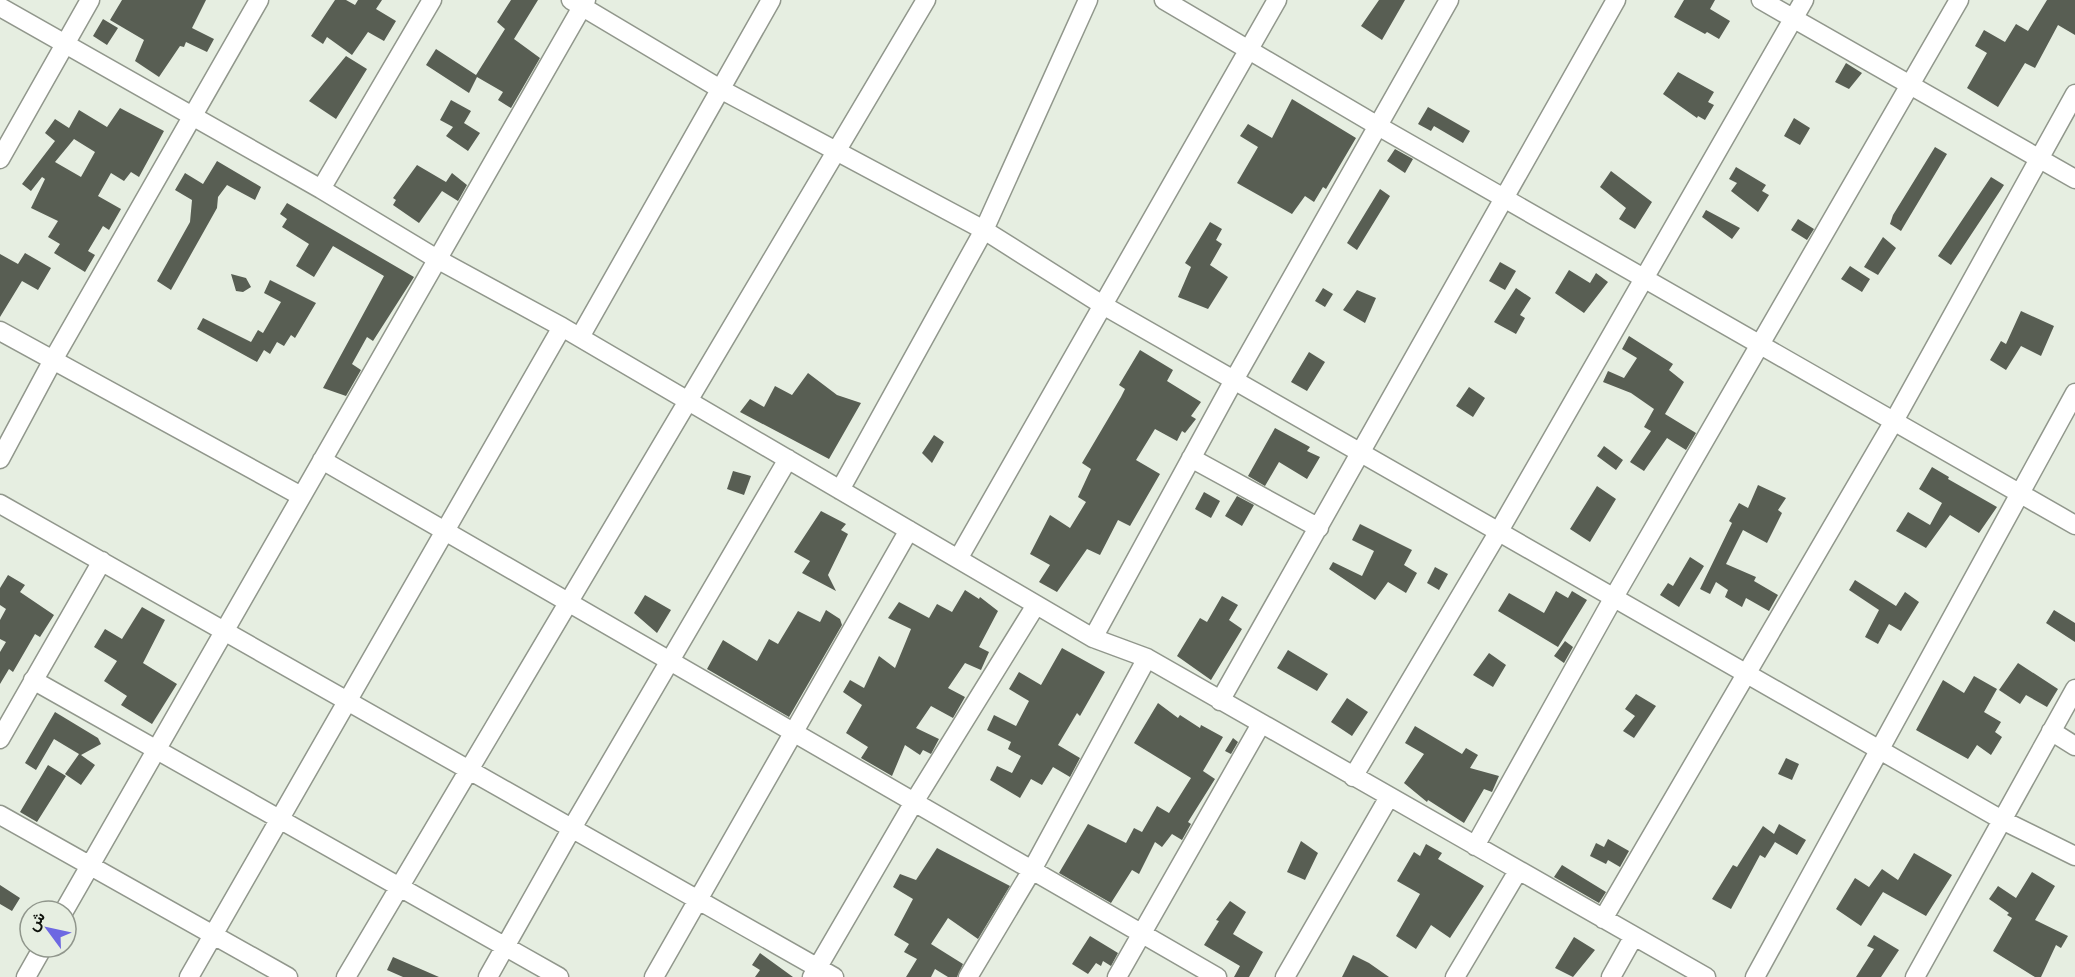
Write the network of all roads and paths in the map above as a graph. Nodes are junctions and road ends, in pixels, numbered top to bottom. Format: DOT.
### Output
graph roads {
  1 [pos="90,0"];
  2 [pos="259,0"];
  3 [pos="432,0"];
  4 [pos="771,0"];
  5 [pos="926,0"];
  6 [pos="1088,0"];
  7 [pos="1164,0"];
  8 [pos="1277,0"];
  9 [pos="1449,0"];
  10 [pos="1616,0"];
  11 [pos="1761,0"];
  12 [pos="1804,0"];
  13 [pos="1959,0"];
  14 [pos="580,2"];
  15 [pos="0,7"];
  16 [pos="1794,19"];
  17 [pos="66,45"];
  18 [pos="1248,49"];
  19 [pos="1910,85"];
  20 [pos="722,90"];
  21 [pos="2075,94"];
  22 [pos="192,116"];
  23 [pos="1378,126"];
  24 [pos="836,152"];
  25 [pos="2039,158"];
  26 [pos="0,159"];
  27 [pos="2075,179"];
  28 [pos="321,189"];
  29 [pos="1506,198"];
  30 [pos="984,230"];
  31 [pos="437,259"];
  32 [pos="1643,277"];
  33 [pos="1101,304"];
  34 [pos="562,327"];
  35 [pos="0,331"];
  36 [pos="580,338"];
  37 [pos="1762,345"];
  38 [pos="53,360"];
  39 [pos="1234,380"];
  40 [pos="2075,393"];
  41 [pos="688,401"];
  42 [pos="1893,421"];
  43 [pos="1361,452"];
  44 [pos="1191,458"];
  45 [pos="0,459"];
  46 [pos="788,459"];
  47 [pos="322,460"];
  48 [pos="840,490"];
  49 [pos="2019,493"];
  50 [pos="301,496"];
  51 [pos="0,504"];
  52 [pos="2075,525"];
  53 [pos="1319,528"];
  54 [pos="909,530"];
  55 [pos="445,531"];
  56 [pos="1499,531"];
  57 [pos="958,559"];
  58 [pos="102,561"];
  59 [pos="1614,597"];
  60 [pos="567,604"];
  61 [pos="1036,605"];
  62 [pos="224,630"];
  63 [pos="1092,638"];
  64 [pos="1147,658"];
  65 [pos="669,661"];
  66 [pos="1747,673"];
  67 [pos="33,680"];
  68 [pos="2075,689"];
  69 [pos="348,700"];
  70 [pos="1220,701"];
  71 [pos="8,707"];
  72 [pos="1261,724"];
  73 [pos="2051,731"];
  74 [pos="795,733"];
  75 [pos="0,739"];
  76 [pos="2075,746"];
  77 [pos="1878,748"];
  78 [pos="155,750"];
  79 [pos="469,769"];
  80 [pos="1353,777"];
  81 [pos="1389,797"];
  82 [pos="914,802"];
  83 [pos="0,815"];
  84 [pos="279,820"];
  85 [pos="2002,820"];
  86 [pos="572,828"];
  87 [pos="1475,846"];
  88 [pos="2075,856"];
  89 [pos="90,865"];
  90 [pos="1032,870"];
  91 [pos="1518,871"];
  92 [pos="399,887"];
  93 [pos="71,899"];
  94 [pos="699,900"];
  95 [pos="1603,919"];
  96 [pos="1142,934"];
  97 [pos="213,935"];
  98 [pos="1634,936"];
  99 [pos="505,946"];
  100 [pos="36,959"];
  101 [pos="815,972"];
  102 [pos="1457,976"];
  103 [pos="26,977"];
  104 [pos="189,977"];
  105 [pos="288,977"];
  106 [pos="346,977"];
  107 [pos="488,977"];
  108 [pos="559,977"];
  109 [pos="654,977"];
  110 [pos="834,977"];
  111 [pos="968,977"];
  112 [pos="1118,977"];
  113 [pos="1217,977"];
  114 [pos="1285,977"];
  115 [pos="1611,977"];
  116 [pos="1706,977"];
  117 [pos="1755,977"];
  118 [pos="1915,977"];
  1 -- 17 [label="street"];
  2 -- 22 [label="street"];
  3 -- 28 [label="street"];
  4 -- 20 [label="street"];
  5 -- 24 [label="street"];
  6 -- 30 [label="street"];
  7 -- 18 [label="street"];
  8 -- 18 [label="street"];
  9 -- 23 [label="street"];
  10 -- 29 [label="street"];
  11 -- 16 [label="street"];
  12 -- 16 [label="street"];
  13 -- 19 [label="street"];
  14 -- 20 [label="street"];
  14 -- 31 [label="street"];
  15 -- 17 [label="street"];
  16 -- 19 [label="street"];
  16 -- 32 [label="street"];
  17 -- 22 [label="street"];
  17 -- 26 [label="street"];
  18 -- 23 [label="street"];
  18 -- 33 [label="street"];
  19 -- 25 [label="street"];
  19 -- 37 [label="street"];
  20 -- 24 [label="street"];
  20 -- 36 [label="street"];
  21 -- 25 [label="street"];
  22 -- 28 [label="street"];
  22 -- 38 [label="street"];
  23 -- 29 [label="street"];
  23 -- 39 [label="street"];
  24 -- 30 [label="street"];
  24 -- 41 [label="street"];
  25 -- 27 [label="street"];
  25 -- 42 [label="street"];
  28 -- 31 [label="street"];
  29 -- 32 [label="street"];
  29 -- 43 [label="street"];
  30 -- 33 [label="street"];
  30 -- 48 [label="street"];
  31 -- 34 [label="street"];
  31 -- 47 [label="street"];
  32 -- 37 [label="street"];
  32 -- 56 [label="street"];
  33 -- 39 [label="street"];
  33 -- 57 [label="street"];
  34 -- 36 [label="street"];
  34 -- 55 [label="street"];
  35 -- 38 [label="street"];
  36 -- 41 [label="street"];
  37 -- 42 [label="street"];
  37 -- 59 [label="street"];
  38 -- 45 [label="street"];
  38 -- 50 [label="street"];
  39 -- 43 [label="street"];
  39 -- 44 [label="street"];
  40 -- 49 [label="street"];
  41 -- 46 [label="street"];
  41 -- 60 [label="street"];
  42 -- 49 [label="street"];
  42 -- 66 [label="street"];
  43 -- 53 [label="street"];
  43 -- 56 [label="street"];
  44 -- 53 [label="street"];
  44 -- 63 [label="street"];
  46 -- 48 [label="street"];
  46 -- 65 [label="street"];
  47 -- 50 [label="street"];
  47 -- 55 [label="street"];
  48 -- 54 [label="street"];
  49 -- 52 [label="street"];
  49 -- 77 [label="street"];
  50 -- 62 [label="street"];
  51 -- 58 [label="street"];
  53 -- 70 [label="street"];
  54 -- 57 [label="street"];
  54 -- 74 [label="street"];
  55 -- 60 [label="street"];
  55 -- 69 [label="street"];
  56 -- 59 [label="street"];
  56 -- 80 [label="street"];
  57 -- 61 [label="street"];
  58 -- 62 [label="street"];
  58 -- 67 [label="street"];
  59 -- 66 [label="street"];
  59 -- 87 [label="street"];
  60 -- 65 [label="street"];
  60 -- 79 [label="street"];
  61 -- 63 [label="street"];
  61 -- 82 [label="street"];
  62 -- 69 [label="street"];
  62 -- 78 [label="street"];
  63 -- 64 [label="street"];
  64 -- 70 [label="street"];
  64 -- 90 [label="street"];
  65 -- 74 [label="street"];
  65 -- 86 [label="street"];
  66 -- 77 [label="street"];
  66 -- 95 [label="street"];
  67 -- 71 [label="street"];
  67 -- 78 [label="street"];
  68 -- 73 [label="street"];
  69 -- 79 [label="street"];
  69 -- 84 [label="street"];
  70 -- 72 [label="street"];
  71 -- 75 [label="street"];
  72 -- 80 [label="street"];
  72 -- 96 [label="street"];
  73 -- 76 [label="street"];
  73 -- 85 [label="street"];
  74 -- 82 [label="street"];
  74 -- 94 [label="street"];
  77 -- 85 [label="street"];
  77 -- 117 [label="street"];
  78 -- 84 [label="street"];
  78 -- 89 [label="street"];
  79 -- 86 [label="street"];
  79 -- 92 [label="street"];
  80 -- 81 [label="street"];
  81 -- 87 [label="street"];
  81 -- 114 [label="street"];
  82 -- 90 [label="street"];
  82 -- 101 [label="street"];
  83 -- 89 [label="street"];
  84 -- 92 [label="street"];
  84 -- 97 [label="street"];
  85 -- 88 [label="street"];
  85 -- 118 [label="street"];
  86 -- 94 [label="street"];
  86 -- 99 [label="street"];
  87 -- 91 [label="street"];
  89 -- 93 [label="street"];
  89 -- 97 [label="street"];
  90 -- 96 [label="street"];
  90 -- 111 [label="street"];
  91 -- 95 [label="street"];
  91 -- 102 [label="street"];
  92 -- 99 [label="street"];
  92 -- 106 [label="street"];
  94 -- 101 [label="street"];
  94 -- 109 [label="street"];
  95 -- 98 [label="street"];
  96 -- 112 [label="street"];
  96 -- 113 [label="street"];
  97 -- 104 [label="street"];
  97 -- 105 [label="street"];
  98 -- 115 [label="street"];
  98 -- 116 [label="street"];
  99 -- 107 [label="street"];
  99 -- 108 [label="street"];
  100 -- 103 [label="street"];
  101 -- 110 [label="street"];
}
